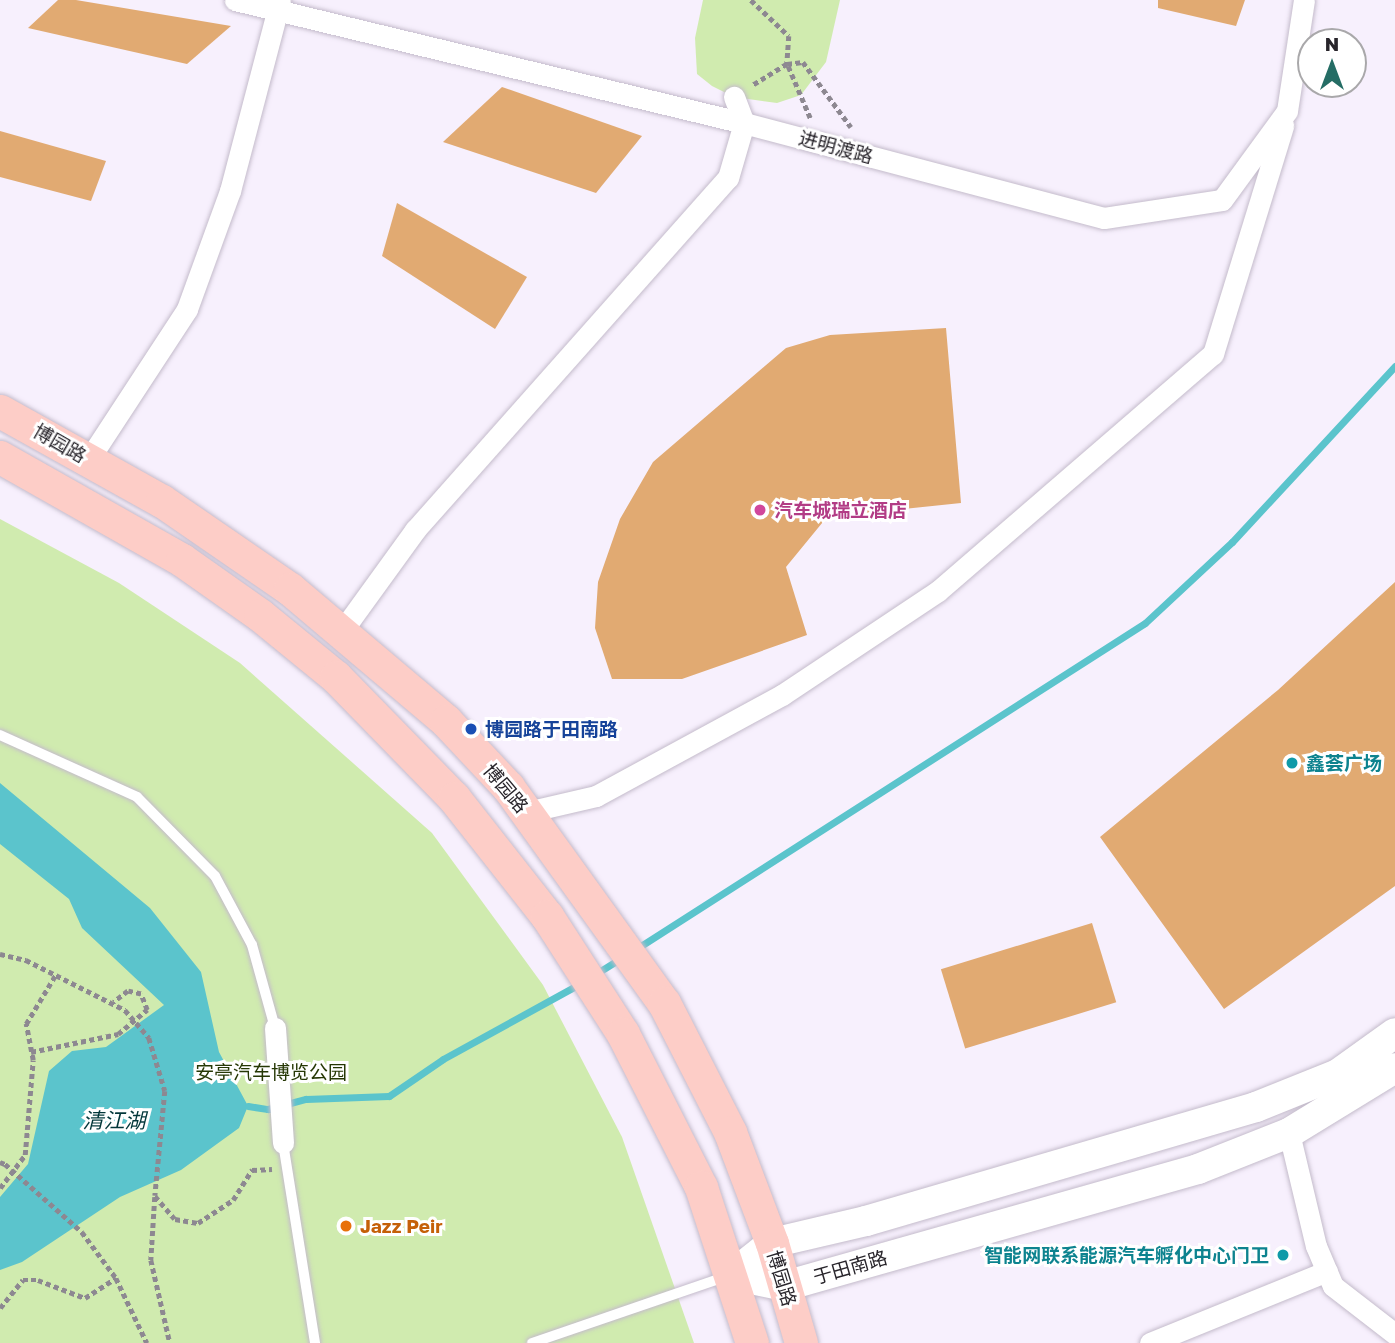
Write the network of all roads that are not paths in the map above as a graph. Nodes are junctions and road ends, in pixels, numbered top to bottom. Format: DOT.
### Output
graph roads {
  1 [pos="235,0"];
  2 [pos="1304,0"];
  3 [pos="279,4"];
  4 [pos="734,97"];
  5 [pos="1287,111"];
  6 [pos="744,123"];
  7 [pos="0,411"];
  8 [pos="0,457"];
  9 [pos="89,459"];
  10 [pos="342,631"];
  11 [pos="0,735"];
  12 [pos="527,812"];
  13 [pos="275,1028"];
  14 [pos="1395,1032"];
  15 [pos="1395,1068"];
  16 [pos="1289,1133"];
  17 [pos="283,1143"];
  18 [pos="772,1243"];
  19 [pos="1327,1271"];
  20 [pos="732,1275"];
  21 [pos="785,1286"];
  22 [pos="1395,1334"];
  23 [pos="315,1343"];
  24 [pos="532,1343"];
  25 [pos="752,1343"];
  26 [pos="801,1343"];
  27 [pos="1150,1343"];
  1 -- 3 [label="street, 进明渡路"];
  2 -- 5 [label="street, 进明渡路"];
  3 -- 6 [label="street, 进明渡路"];
  3 -- 9 [label="street"];
  4 -- 6 [label="street"];
  5 -- 6 [label="street, 进明渡路"];
  5 -- 12 [label="street"];
  6 -- 10 [label="street"];
  7 -- 9 [label="main road, 博园路"];
  8 -- 20 [label="main road"];
  9 -- 10 [label="main road, 博园路"];
  10 -- 12 [label="main road, 博园路"];
  11 -- 13 [label="lane"];
  12 -- 18 [label="main road, 博园路"];
  13 -- 17 [label="street"];
  14 -- 18 [label="street, 于田南路"];
  15 -- 16 [label="street, 于田南路"];
  16 -- 19 [label="street"];
  16 -- 21 [label="street, 于田南路"];
  17 -- 23 [label="lane"];
  18 -- 20 [label="street, 于田南路"];
  18 -- 21 [label="main road, 博园路"];
  19 -- 22 [label="street"];
  19 -- 27 [label="street"];
  20 -- 21 [label="street, 于田南路"];
  20 -- 24 [label="lane"];
  20 -- 25 [label="main road"];
  21 -- 26 [label="main road, 博园路"];
}
